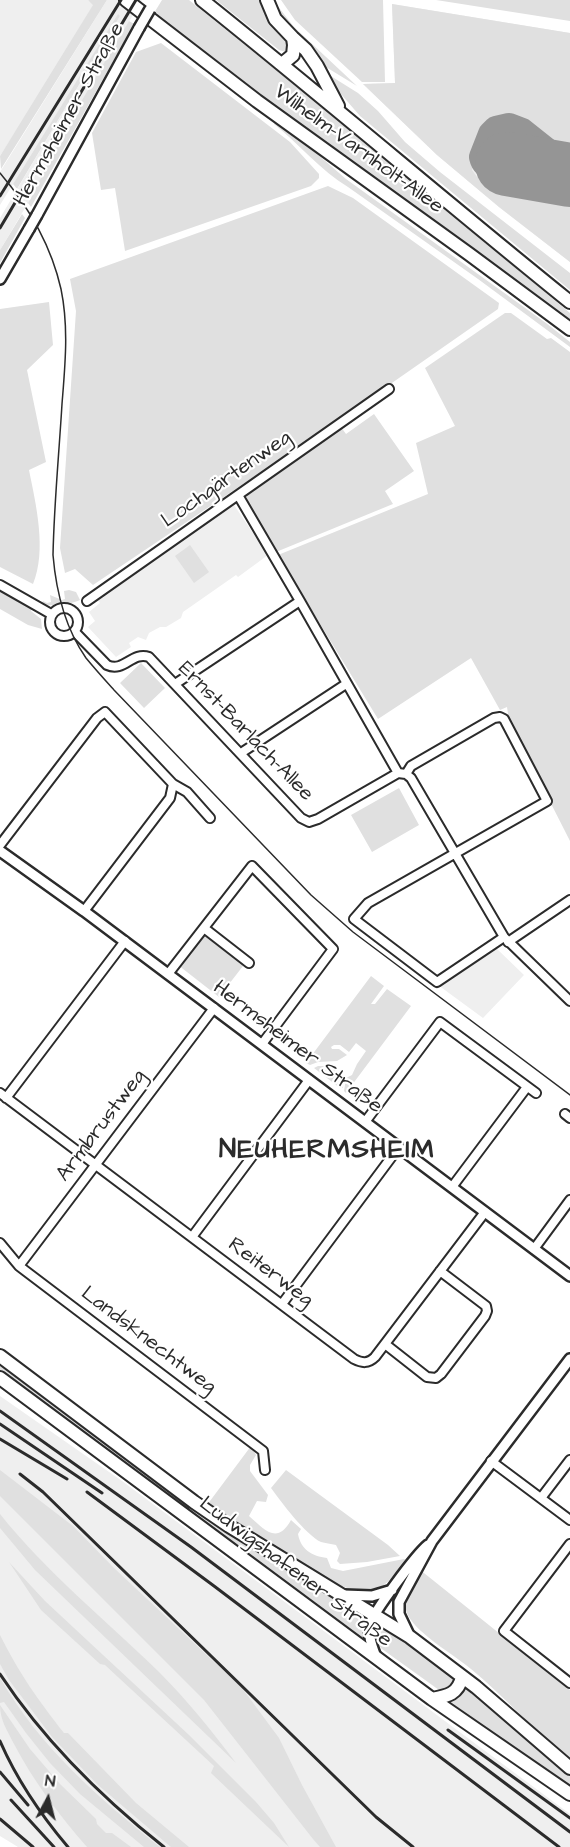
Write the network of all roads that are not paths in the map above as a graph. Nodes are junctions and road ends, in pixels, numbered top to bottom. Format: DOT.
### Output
graph roads {
  1 [pos="126,0"];
  2 [pos="155,0"];
  3 [pos="202,0"];
  4 [pos="267,0"];
  5 [pos="293,38"];
  6 [pos="282,64"];
  7 [pos="341,113"];
  8 [pos="0,279"];
  9 [pos="570,302"];
  10 [pos="570,329"];
  11 [pos="389,389"];
  12 [pos="238,495"];
  13 [pos="0,585"];
  14 [pos="87,601"];
  15 [pos="300,602"];
  16 [pos="51,615"];
  17 [pos="75,632"];
  18 [pos="175,684"];
  19 [pos="346,684"];
  20 [pos="241,753"];
  21 [pos="402,773"];
  22 [pos="173,784"];
  23 [pos="210,818"];
  24 [pos="0,845"];
  25 [pos="0,851"];
  26 [pos="455,855"];
  27 [pos="570,900"];
  28 [pos="84,911"];
  29 [pos="204,928"];
  30 [pos="506,940"];
  31 [pos="124,941"];
  32 [pos="249,963"];
  33 [pos="168,974"];
  34 [pos="570,1001"];
  35 [pos="214,1008"];
  36 [pos="262,1044"];
  37 [pos="309,1080"];
  38 [pos="527,1087"];
  39 [pos="536,1093"];
  40 [pos="3,1095"];
  41 [pos="365,1122"];
  42 [pos="399,1147"];
  43 [pos="95,1165"];
  44 [pos="452,1187"];
  45 [pos="570,1200"];
  46 [pos="485,1212"];
  47 [pos="192,1237"];
  48 [pos="0,1243"];
  49 [pos="534,1249"];
  50 [pos="20,1266"];
  51 [pos="440,1271"];
  52 [pos="570,1276"];
  53 [pos="282,1304"];
  54 [pos="385,1344"];
  55 [pos="0,1356"];
  56 [pos="570,1359"];
  57 [pos="0,1378"];
  58 [pos="570,1460"];
  59 [pos="491,1461"];
  60 [pos="265,1470"];
  61 [pos="541,1498"];
  62 [pos="570,1520"];
  63 [pos="432,1541"];
  64 [pos="570,1544"];
  65 [pos="392,1590"];
  66 [pos="343,1595"];
  67 [pos="375,1615"];
  68 [pos="410,1637"];
  69 [pos="377,1659"];
  70 [pos="462,1677"];
  71 [pos="570,1683"];
  72 [pos="432,1699"];
  73 [pos="570,1768"];
  74 [pos="570,1794"];
  1 -- 10 [label="main road, Wilhelm-Varnholt-Allee"];
  2 -- 8 [label="street, Hermsheimer Straße, bridge"];
  3 -- 6 [label="main road, Wilhelm-Varnholt-Allee"];
  4 -- 5 [label="main road"];
  5 -- 6 [label="main road"];
  5 -- 7 [label="main road"];
  6 -- 7 [label="main road, Wilhelm-Varnholt-Allee"];
  7 -- 9 [label="main road, Wilhelm-Varnholt-Allee"];
  11 -- 12 [label="street, Lochgärtenweg"];
  12 -- 14 [label="street, Lochgärtenweg"];
  12 -- 15 [label="street"];
  13 -- 16 [label="street"];
  15 -- 18 [label="street"];
  15 -- 19 [label="street"];
  16 -- 17 [label="street"];
  16 -- 17 [label="street, Ernst-Barlach-Allee"];
  17 -- 18 [label="street, Ernst-Barlach-Allee"];
  18 -- 20 [label="street, Ernst-Barlach-Allee"];
  19 -- 20 [label="street"];
  19 -- 21 [label="street"];
  20 -- 21 [label="street, Ernst-Barlach-Allee"];
  21 -- 26 [label="street"];
  21 -- 26 [label="street"];
  22 -- 23 [label="street"];
  22 -- 24 [label="street"];
  22 -- 28 [label="street"];
  25 -- 28 [label="street, Hermsheimer Straße"];
  26 -- 30 [label="street"];
  26 -- 30 [label="street"];
  27 -- 30 [label="street"];
  28 -- 31 [label="street, Hermsheimer Straße"];
  29 -- 32 [label="street"];
  29 -- 33 [label="street"];
  29 -- 36 [label="street"];
  30 -- 34 [label="street"];
  31 -- 33 [label="street, Hermsheimer Straße"];
  31 -- 40 [label="street"];
  33 -- 35 [label="street, Hermsheimer Straße"];
  35 -- 36 [label="street, Hermsheimer Straße"];
  35 -- 43 [label="street, Armbrustweg"];
  36 -- 37 [label="street, Hermsheimer Straße"];
  37 -- 41 [label="street, Hermsheimer Straße"];
  37 -- 47 [label="street"];
  38 -- 39 [label="street"];
  38 -- 41 [label="street"];
  38 -- 44 [label="street"];
  40 -- 43 [label="street, Reiterweg"];
  41 -- 42 [label="street, Hermsheimer Straße"];
  42 -- 44 [label="street, Hermsheimer Straße"];
  42 -- 53 [label="street"];
  43 -- 47 [label="street, Reiterweg"];
  43 -- 50 [label="street, Armbrustweg"];
  44 -- 46 [label="street, Hermsheimer Straße"];
  45 -- 49 [label="street"];
  46 -- 49 [label="street, Hermsheimer Straße"];
  46 -- 51 [label="street, Reiterweg"];
  47 -- 53 [label="street, Reiterweg"];
  48 -- 50 [label="street, Landsknechtweg"];
  49 -- 52 [label="street, Hermsheimer Straße"];
  50 -- 60 [label="street, Landsknechtweg"];
  51 -- 54 [label="street, Reiterweg"];
  51 -- 54 [label="street"];
  53 -- 54 [label="street, Reiterweg"];
  55 -- 66 [label="main road, Ludwigshafener Straße"];
  56 -- 59 [label="street"];
  57 -- 69 [label="main road, Ludwigshafener Straße"];
  58 -- 61 [label="street"];
  59 -- 61 [label="street"];
  59 -- 63 [label="street"];
  61 -- 62 [label="street"];
  63 -- 65 [label="street"];
  63 -- 68 [label="street"];
  64 -- 71 [label="street"];
  65 -- 66 [label="street"];
  65 -- 67 [label="street"];
  66 -- 67 [label="main road, Ludwigshafener Straße"];
  67 -- 68 [label="main road, Ludwigshafener Straße"];
  67 -- 69 [label="street"];
  68 -- 70 [label="main road, Ludwigshafener Straße"];
  69 -- 72 [label="main road, Ludwigshafener Straße"];
  70 -- 72 [label="main road"];
  70 -- 73 [label="main road, Ludwigshafener Straße"];
  72 -- 74 [label="main road, Ludwigshafener Straße"];
}
